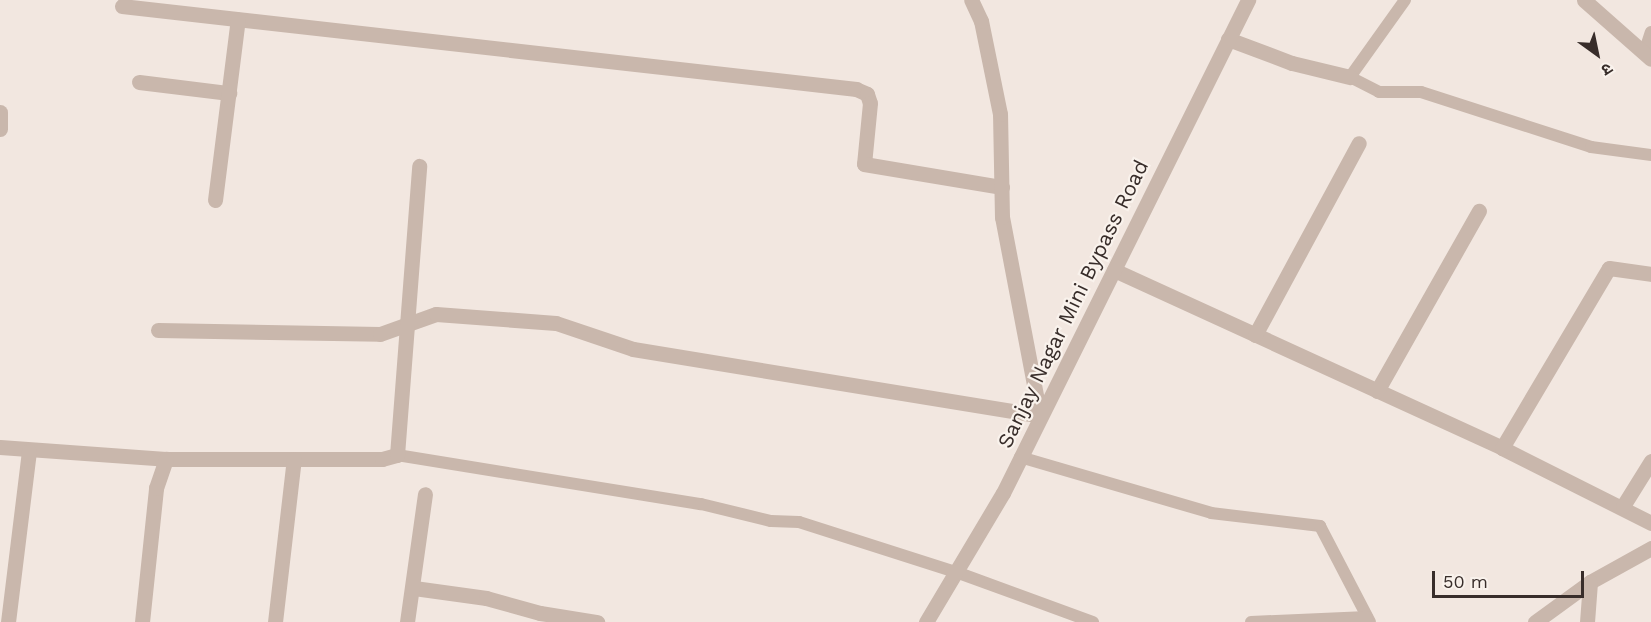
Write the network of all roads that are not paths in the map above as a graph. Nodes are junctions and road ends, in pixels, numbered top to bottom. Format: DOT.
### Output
graph roads {
  1 [pos="971,0"];
  2 [pos="1248,0"];
  3 [pos="1405,0"];
  4 [pos="1584,0"];
  5 [pos="122,6"];
  6 [pos="238,19"];
  7 [pos="1651,32"];
  8 [pos="1228,39"];
  9 [pos="1647,56"];
  10 [pos="1350,77"];
  11 [pos="139,82"];
  12 [pos="229,93"];
  13 [pos="0,112"];
  14 [pos="0,129"];
  15 [pos="1359,143"];
  16 [pos="1651,155"];
  17 [pos="419,166"];
  18 [pos="1002,187"];
  19 [pos="215,200"];
  20 [pos="1479,211"];
  21 [pos="1113,270"];
  22 [pos="1651,274"];
  23 [pos="406,324"];
  24 [pos="158,330"];
  25 [pos="1255,334"];
  26 [pos="1377,391"];
  27 [pos="1040,416"];
  28 [pos="0,447"];
  29 [pos="1502,448"];
  30 [pos="29,451"];
  31 [pos="397,455"];
  32 [pos="1020,457"];
  33 [pos="166,459"];
  34 [pos="294,459"];
  35 [pos="1651,461"];
  36 [pos="425,494"];
  37 [pos="1623,506"];
  38 [pos="1651,523"];
  39 [pos="1651,548"];
  40 [pos="956,572"];
  41 [pos="1590,582"];
  42 [pos="414,588"];
  43 [pos="539,617"];
  44 [pos="1368,620"];
  45 [pos="8,622"];
  46 [pos="142,622"];
  47 [pos="275,622"];
  48 [pos="407,622"];
  49 [pos="597,622"];
  50 [pos="926,622"];
  51 [pos="1093,622"];
  52 [pos="1251,622"];
  53 [pos="1535,622"];
  54 [pos="1587,622"];
  1 -- 18 [label="street"];
  2 -- 8 [label="street, Sanjay Nagar Mini Bypass Road"];
  3 -- 10 [label="lane"];
  4 -- 9 [label="street"];
  5 -- 6 [label="street"];
  6 -- 12 [label="street"];
  6 -- 18 [label="street"];
  7 -- 9 [label="lane"];
  8 -- 10 [label="street"];
  8 -- 21 [label="street, Sanjay Nagar Mini Bypass Road"];
  10 -- 16 [label="lane"];
  11 -- 12 [label="street"];
  12 -- 19 [label="street"];
  13 -- 14 [label="street"];
  15 -- 25 [label="street"];
  17 -- 23 [label="street"];
  18 -- 27 [label="street"];
  20 -- 26 [label="street"];
  21 -- 25 [label="street"];
  21 -- 27 [label="street, Sanjay Nagar Mini Bypass Road"];
  22 -- 29 [label="street"];
  23 -- 24 [label="street"];
  23 -- 27 [label="street"];
  23 -- 31 [label="street"];
  25 -- 26 [label="street"];
  26 -- 29 [label="street"];
  27 -- 32 [label="street, Sanjay Nagar Mini Bypass Road"];
  28 -- 30 [label="street"];
  29 -- 37 [label="street"];
  30 -- 33 [label="street"];
  30 -- 45 [label="street"];
  31 -- 34 [label="street"];
  31 -- 40 [label="lane"];
  32 -- 40 [label="street, Sanjay Nagar Mini Bypass Road"];
  32 -- 44 [label="lane"];
  33 -- 34 [label="street"];
  33 -- 46 [label="street"];
  34 -- 47 [label="street"];
  35 -- 37 [label="street"];
  36 -- 42 [label="street"];
  37 -- 38 [label="street"];
  39 -- 41 [label="street"];
  40 -- 50 [label="street, Sanjay Nagar Mini Bypass Road"];
  40 -- 51 [label="lane"];
  41 -- 53 [label="street"];
  41 -- 54 [label="street"];
  42 -- 43 [label="street"];
  42 -- 48 [label="street"];
  43 -- 49 [label="street"];
  44 -- 52 [label="lane"];
}
